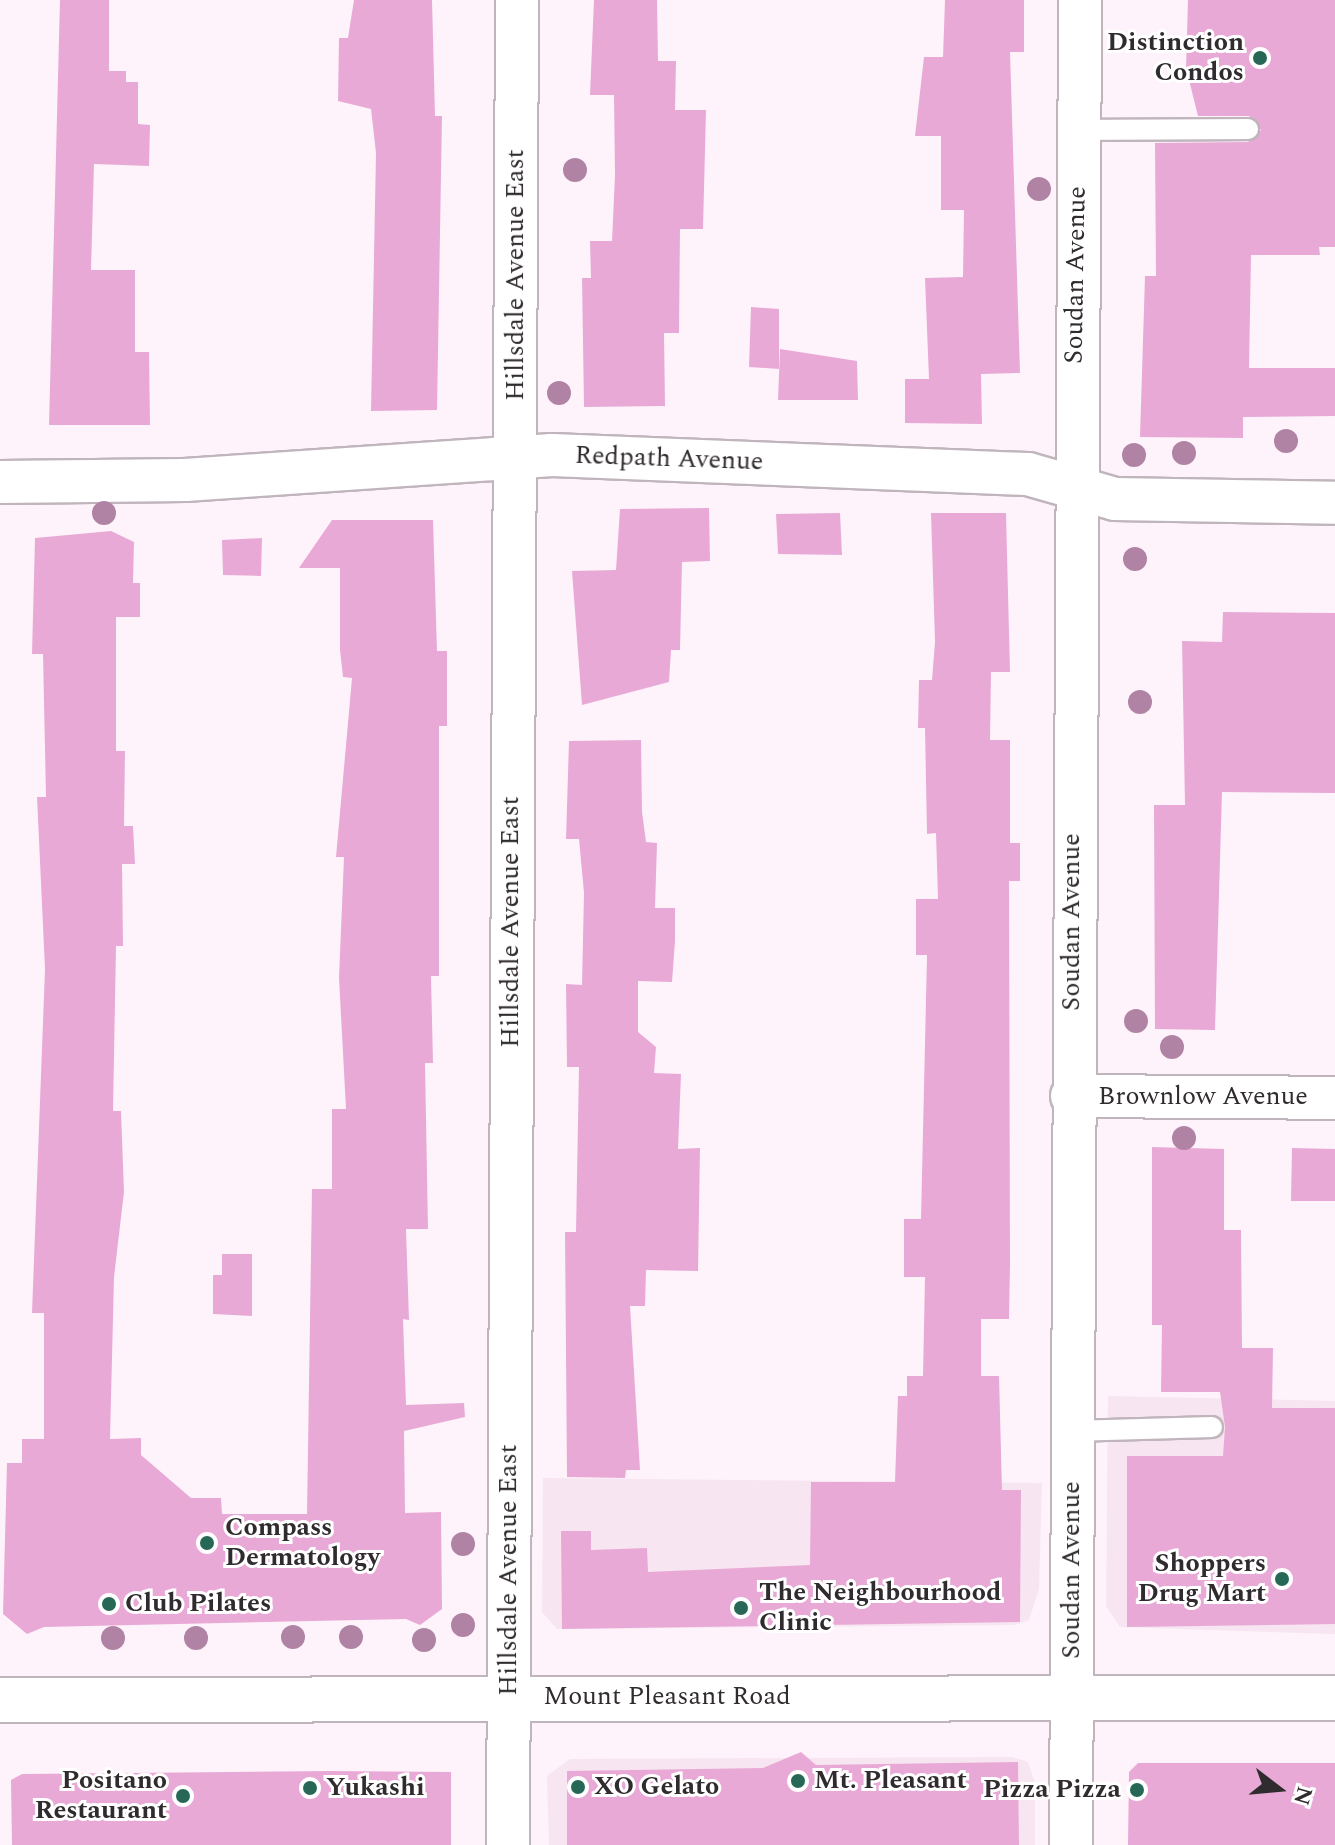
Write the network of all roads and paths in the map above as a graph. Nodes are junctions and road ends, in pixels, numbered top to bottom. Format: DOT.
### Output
graph roads {
  1 [pos="517,0"];
  2 [pos="1080,0"];
  3 [pos="1248,129"];
  4 [pos="1078,130"];
  5 [pos="514,462"];
  6 [pos="0,482"];
  7 [pos="1075,491"];
  8 [pos="1335,503"];
  9 [pos="1072,1096"];
  10 [pos="1335,1098"];
  11 [pos="1212,1427"];
  12 [pos="1072,1431"];
  13 [pos="1073,1695"];
  14 [pos="508,1697"];
  15 [pos="1335,1698"];
  16 [pos="0,1700"];
  17 [pos="508,1845"];
  18 [pos="1071,1845"];
  1 -- 5 [label="street, Hillsdale Avenue East"];
  2 -- 4 [label="street, Soudan Avenue"];
  3 -- 4 [label="lane"];
  4 -- 7 [label="street, Soudan Avenue"];
  5 -- 6 [label="street, Redpath Avenue"];
  5 -- 7 [label="street, Redpath Avenue"];
  5 -- 14 [label="street, Hillsdale Avenue East"];
  7 -- 8 [label="street, Redpath Avenue"];
  7 -- 9 [label="street, Soudan Avenue"];
  9 -- 10 [label="street, Brownlow Avenue"];
  9 -- 12 [label="street, Soudan Avenue"];
  11 -- 12 [label="lane"];
  12 -- 13 [label="street, Soudan Avenue"];
  13 -- 14 [label="main road, Mount Pleasant Road"];
  13 -- 15 [label="main road, Mount Pleasant Road"];
  13 -- 18 [label="street, Soudan Avenue"];
  14 -- 16 [label="main road, Mount Pleasant Road"];
  14 -- 17 [label="street, Hillsdale Avenue East"];
}
